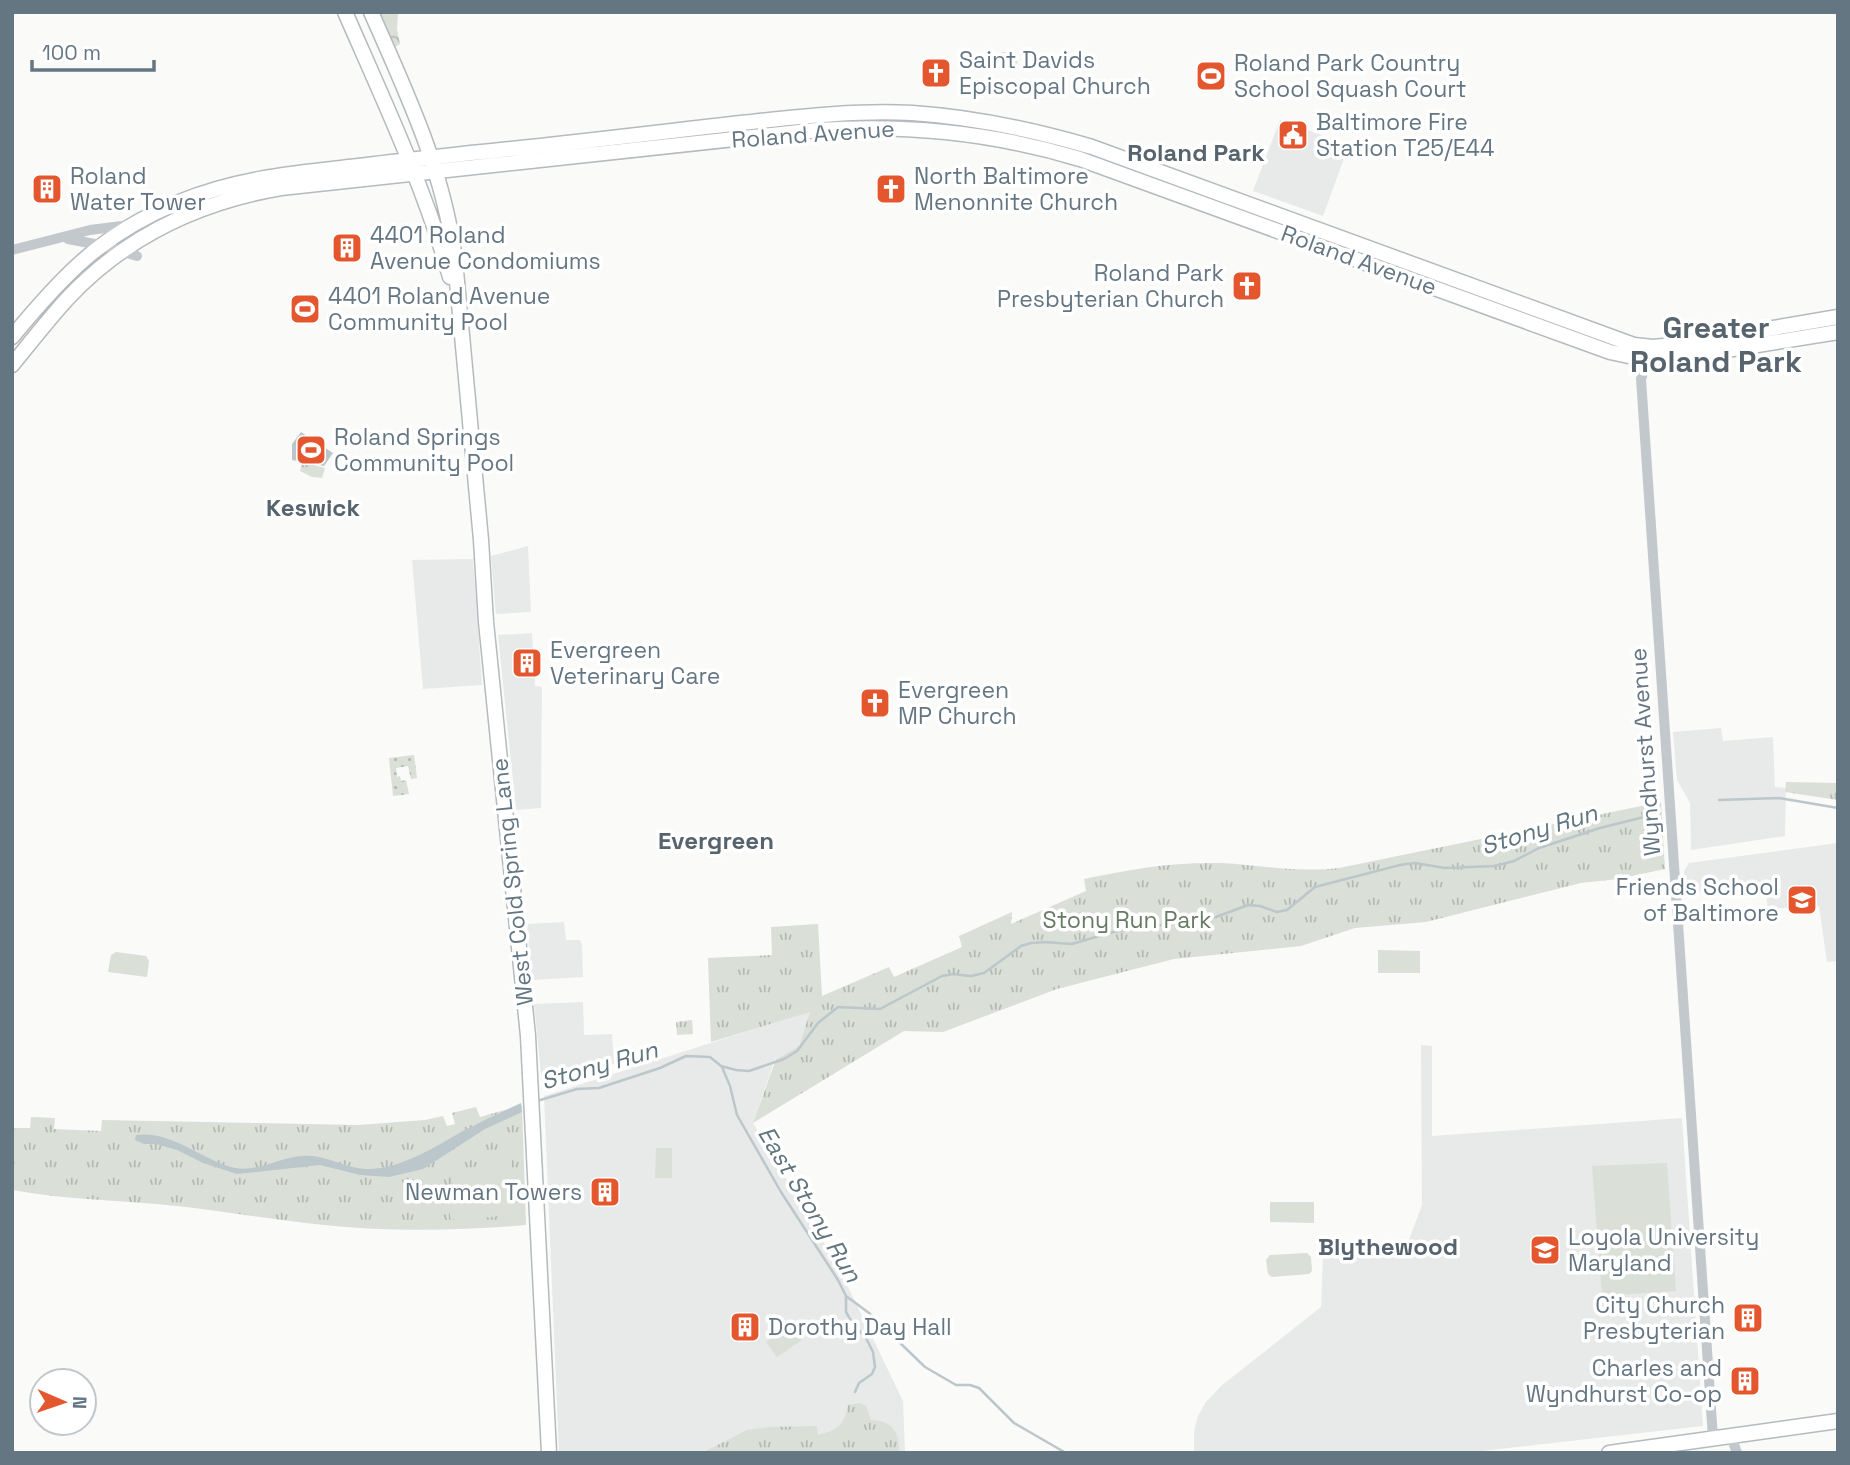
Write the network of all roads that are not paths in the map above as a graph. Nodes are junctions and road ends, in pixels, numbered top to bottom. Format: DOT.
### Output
graph roads {
  1 [pos="345,12"];
  2 [pos="371,12"];
  3 [pos="434,164"];
  4 [pos="412,166"];
  5 [pos="130,225"];
  6 [pos="61,238"];
  7 [pos="100,245"];
  8 [pos="12,250"];
  9 [pos="129,254"];
  10 [pos="460,313"];
  11 [pos="1838,317"];
  12 [pos="1838,332"];
  13 [pos="12,337"];
  14 [pos="1651,353"];
  15 [pos="12,365"];
  16 [pos="1838,1421"];
  17 [pos="1731,1436"];
  18 [pos="1713,1438"];
  19 [pos="1631,1451"];
  20 [pos="549,1453"];
  21 [pos="1609,1453"];
  22 [pos="1737,1453"];
  1 -- 4 [label="main road, West Cold Spring Lane"];
  2 -- 3 [label="main road, West Cold Spring Lane"];
  3 -- 4 [label="main road, Roland Avenue"];
  3 -- 10 [label="main road, West Cold Spring Lane"];
  3 -- 14 [label="main road, Roland Avenue"];
  4 -- 5 [label="main road, Roland Avenue"];
  4 -- 9 [label="main road, Roland Avenue"];
  4 -- 10 [label="main road, West Cold Spring Lane"];
  5 -- 6 [label="street, Roland Avenue"];
  5 -- 7 [label="main road"];
  6 -- 7 [label="street, Roland Avenue"];
  6 -- 8 [label="street, Roland Avenue"];
  7 -- 9 [label="street, Roland Avenue"];
  7 -- 13 [label="main road"];
  9 -- 15 [label="main road"];
  10 -- 20 [label="main road, West Cold Spring Lane"];
  11 -- 14 [label="main road, Roland Avenue"];
  12 -- 14 [label="main road, Roland Avenue"];
  14 -- 18 [label="street, Wyndhurst Avenue"];
  16 -- 17 [label="main road"];
  17 -- 18 [label="main road"];
  17 -- 22 [label="street"];
  18 -- 19 [label="main road"];
  19 -- 21 [label="main road"];
}
